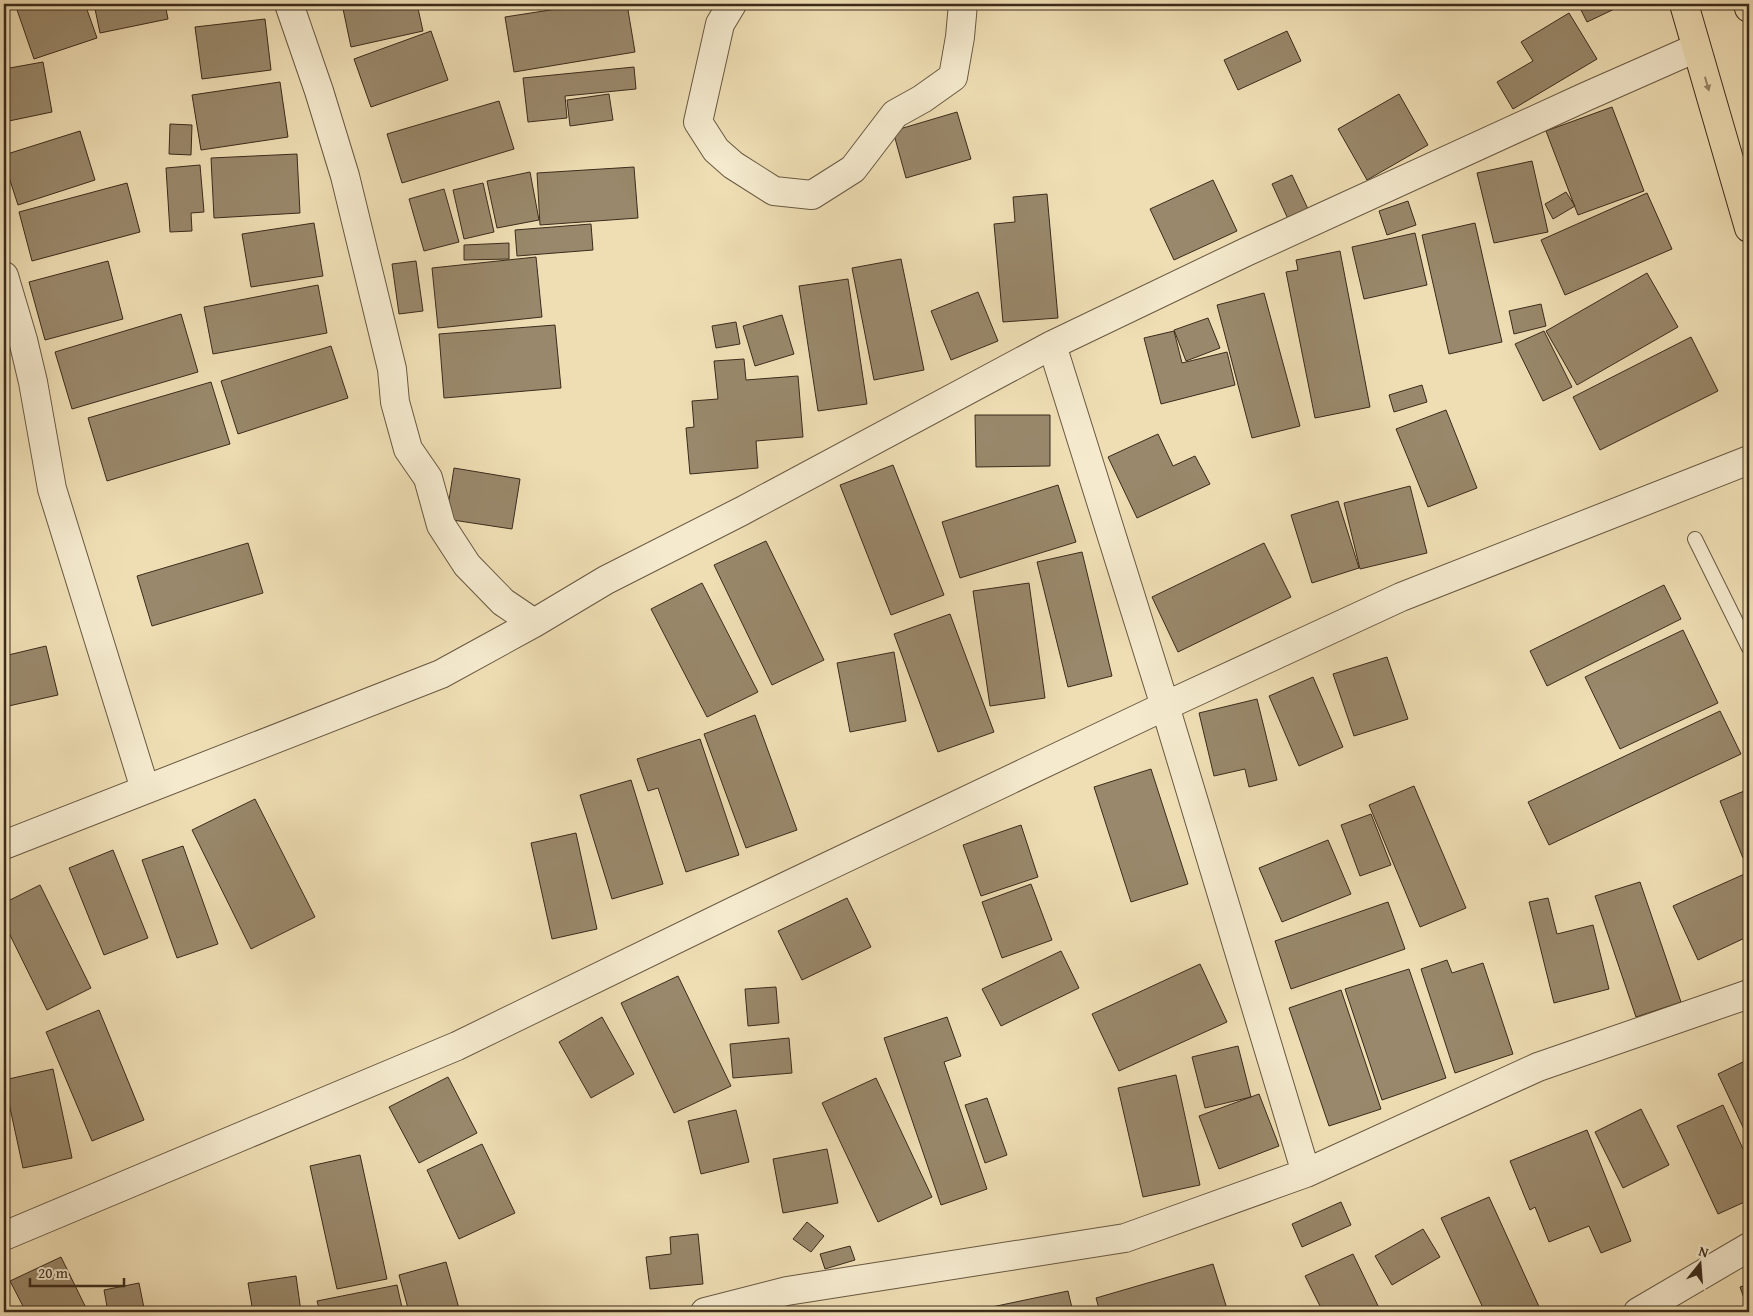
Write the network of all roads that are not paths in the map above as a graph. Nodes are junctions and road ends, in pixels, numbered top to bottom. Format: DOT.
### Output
graph roads {
  1 [pos="289,4"];
  2 [pos="732,4"];
  3 [pos="963,4"];
  4 [pos="1684,4"];
  5 [pos="1748,4"];
  6 [pos="1749,8"];
  7 [pos="1696,48"];
  8 [pos="1749,228"];
  9 [pos="4,276"];
  10 [pos="1052,345"];
  11 [pos="1749,460"];
  12 [pos="1695,539"];
  13 [pos="534,623"];
  14 [pos="1749,648"];
  15 [pos="1165,706"];
  16 [pos="145,790"];
  17 [pos="4,845"];
  18 [pos="1749,994"];
  19 [pos="1306,1173"];
  20 [pos="4,1236"];
  21 [pos="1749,1246"];
  22 [pos="705,1312"];
  23 [pos="1638,1312"];
  1 -- 13 [label="street"];
  2 -- 3 [label="street"];
  4 -- 7 [label="main road"];
  5 -- 6 [label="main road"];
  7 -- 8 [label="main road, one-way"];
  7 -- 10 [label="street"];
  9 -- 16 [label="street"];
  10 -- 13 [label="street"];
  10 -- 15 [label="street"];
  11 -- 15 [label="street"];
  12 -- 14 [label="lane"];
  13 -- 16 [label="street"];
  15 -- 19 [label="street"];
  15 -- 20 [label="street"];
  16 -- 17 [label="street"];
  18 -- 19 [label="street"];
  19 -- 22 [label="street"];
  21 -- 23 [label="street"];
}
